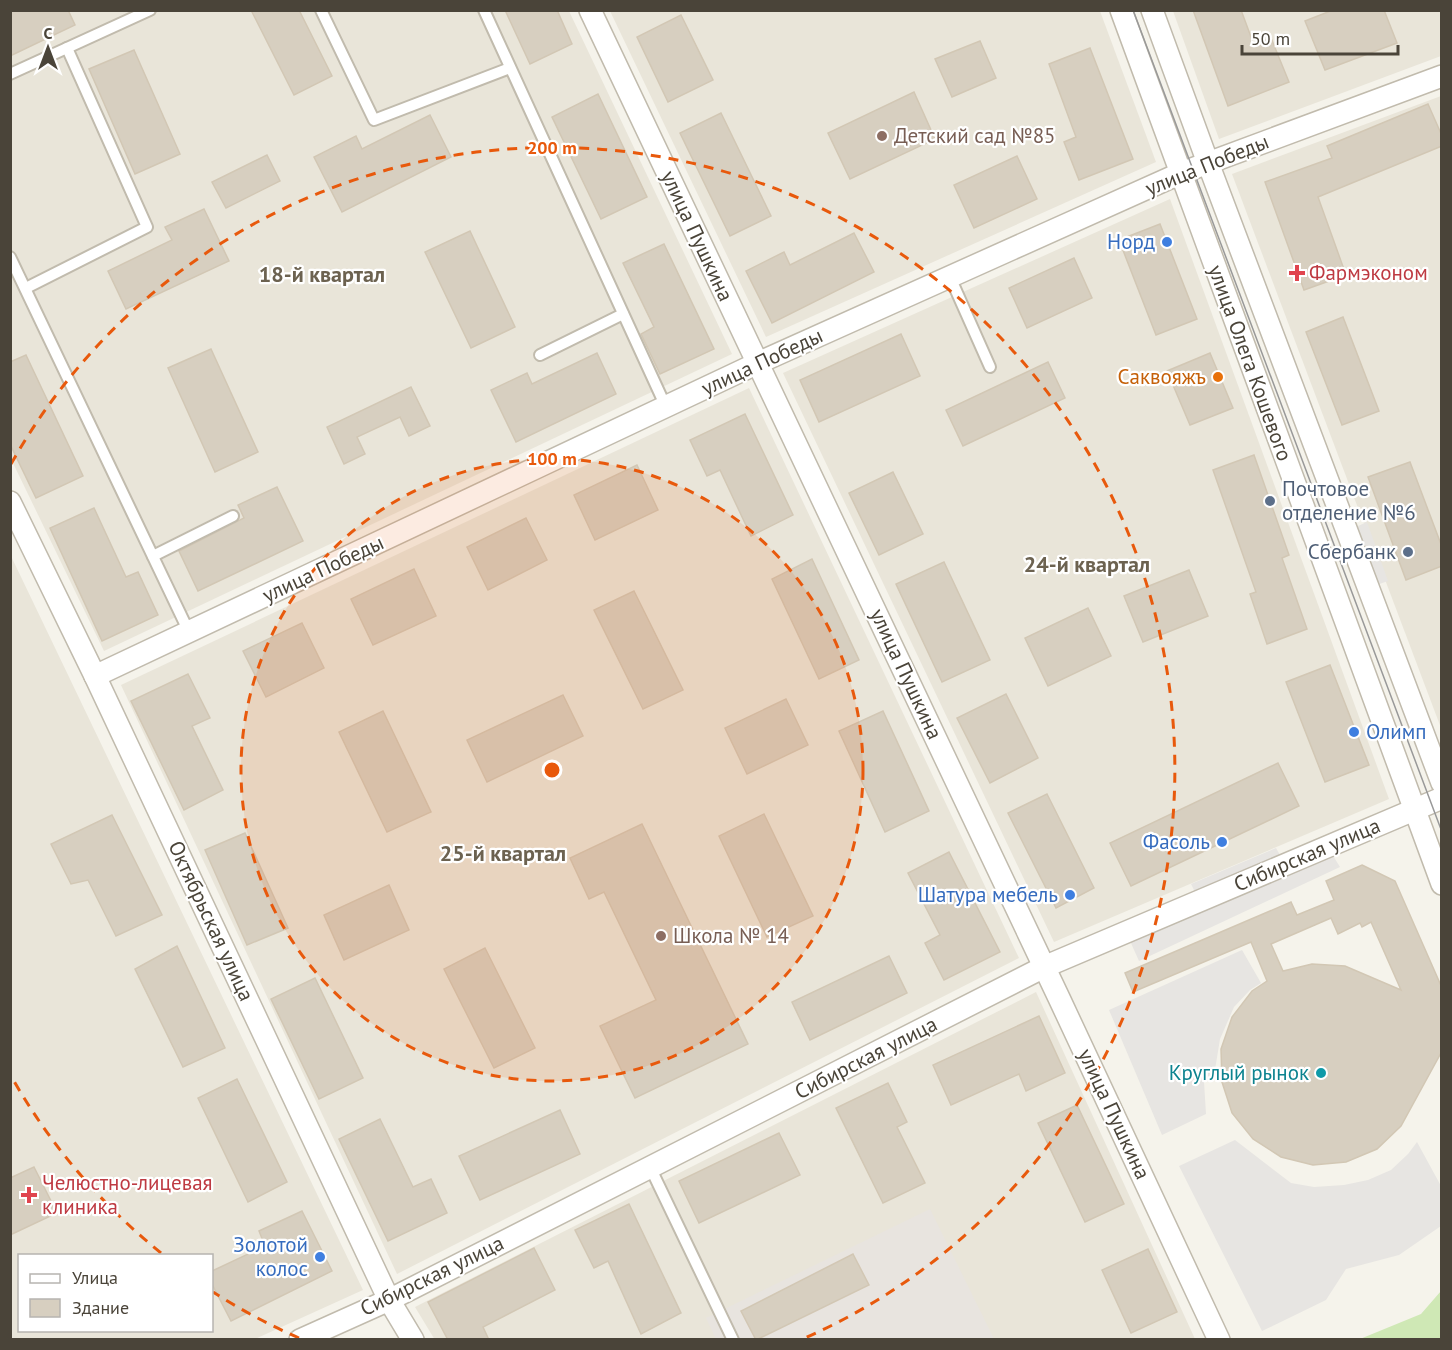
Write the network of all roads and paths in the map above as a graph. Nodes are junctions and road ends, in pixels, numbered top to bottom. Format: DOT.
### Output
graph roads {
  1 [pos="150,10"];
  2 [pos="321,10"];
  3 [pos="484,10"];
  4 [pos="590,10"];
  5 [pos="1120,10"];
  6 [pos="1152,10"];
  7 [pos="67,48"];
  8 [pos="510,68"];
  9 [pos="10,74"];
  10 [pos="1442,76"];
  11 [pos="1208,163"];
  12 [pos="1181,173"];
  13 [pos="10,257"];
  14 [pos="950,277"];
  15 [pos="26,288"];
  16 [pos="623,314"];
  17 [pos="540,356"];
  18 [pos="758,363"];
  19 [pos="990,367"];
  20 [pos="666,407"];
  21 [pos="10,502"];
  22 [pos="233,516"];
  23 [pos="153,556"];
  24 [pos="189,632"];
  25 [pos="96,676"];
  26 [pos="1442,783"];
  27 [pos="1442,798"];
  28 [pos="1413,810"];
  29 [pos="1442,884"];
  30 [pos="1044,967"];
  31 [pos="650,1167"];
  32 [pos="389,1300"];
  33 [pos="300,1340"];
  34 [pos="412,1340"];
  35 [pos="733,1340"];
  36 [pos="1219,1340"];
  1 -- 7 [label="lane"];
  2 -- 8 [label="lane"];
  3 -- 8 [label="lane"];
  4 -- 18 [label="street, улица Пушкина"];
  5 -- 12 [label="street, улица Олега Кошевого"];
  6 -- 11 [label="street, улица Олега Кошевого"];
  7 -- 9 [label="lane"];
  7 -- 15 [label="lane"];
  8 -- 16 [label="lane"];
  10 -- 11 [label="street, улица Победы"];
  11 -- 12 [label="street, улица Победы"];
  11 -- 26 [label="street, улица Олега Кошевого"];
  12 -- 14 [label="street, улица Победы"];
  12 -- 28 [label="street, улица Олега Кошевого"];
  13 -- 15 [label="lane"];
  14 -- 18 [label="street, улица Победы"];
  14 -- 19 [label="lane"];
  15 -- 23 [label="lane"];
  16 -- 17 [label="lane"];
  16 -- 20 [label="lane"];
  18 -- 20 [label="street, улица Победы"];
  18 -- 30 [label="street, улица Пушкина"];
  20 -- 24 [label="street, улица Победы"];
  21 -- 25 [label="street, Октябрьская улица"];
  22 -- 23 [label="lane"];
  23 -- 24 [label="lane"];
  24 -- 25 [label="street, улица Победы"];
  25 -- 32 [label="street, Октябрьская улица"];
  27 -- 28 [label="street, Сибирская улица"];
  28 -- 29 [label="street, улица Олега Кошевого"];
  28 -- 30 [label="street, Сибирская улица"];
  30 -- 31 [label="street, Сибирская улица"];
  30 -- 36 [label="street, улица Пушкина"];
  31 -- 32 [label="street, Сибирская улица"];
  31 -- 35 [label="lane"];
  32 -- 33 [label="street, Сибирская улица"];
  32 -- 34 [label="street, Октябрьская улица"];
}
